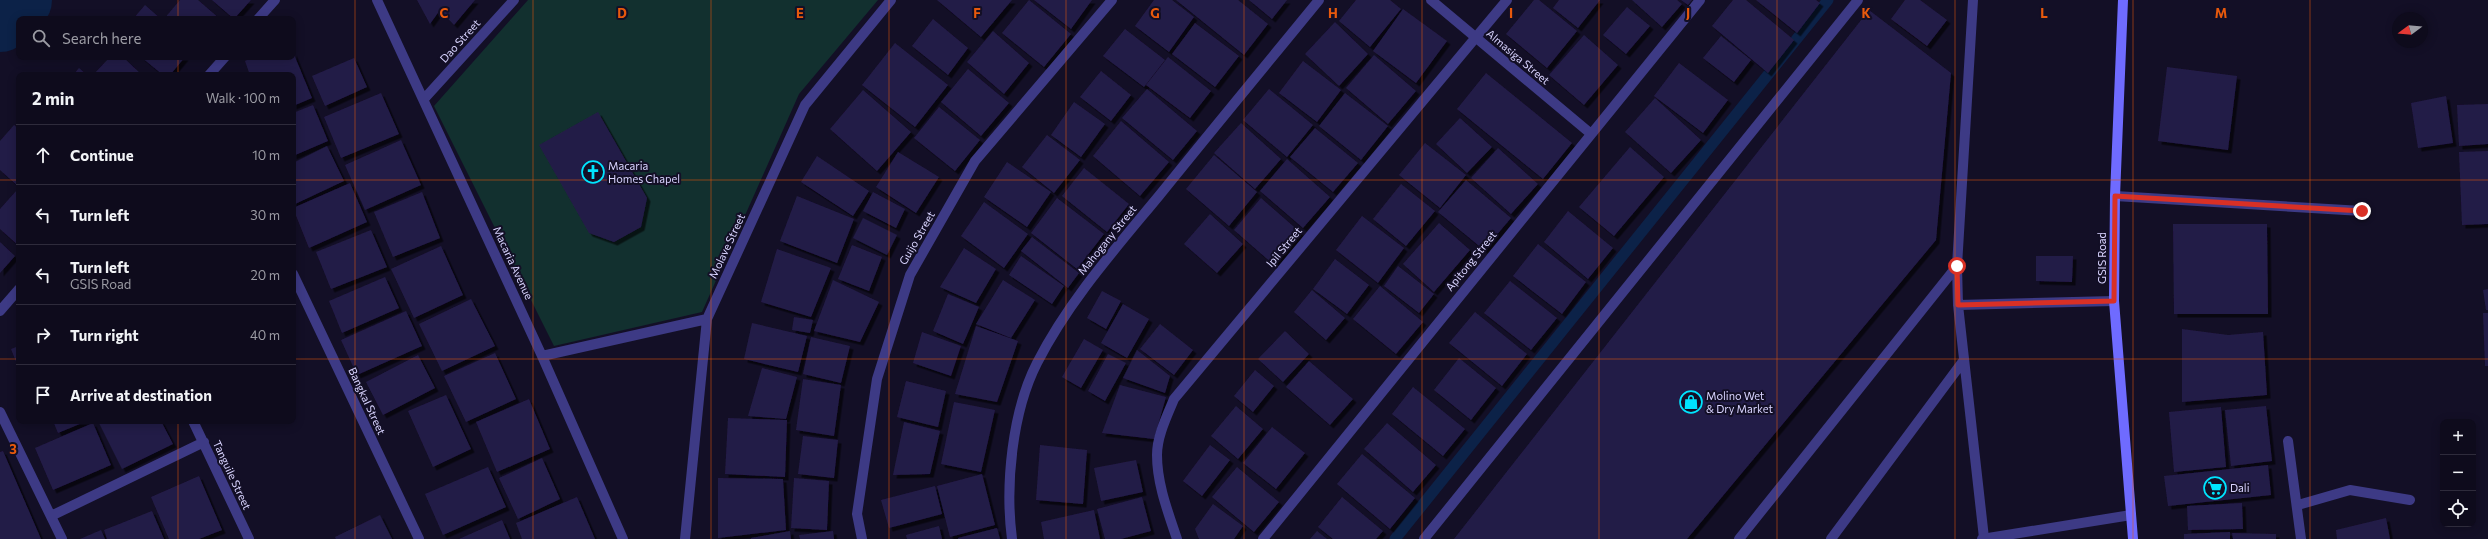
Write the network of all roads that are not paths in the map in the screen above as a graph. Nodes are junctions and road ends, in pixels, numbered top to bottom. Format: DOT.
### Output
graph roads {
  1 [pos="275,0"];
  2 [pos="377,0"];
  3 [pos="514,0"];
  4 [pos="892,0"];
  5 [pos="1112,0"];
  6 [pos="1319,0"];
  7 [pos="1431,0"];
  8 [pos="1507,0"];
  9 [pos="1700,0"];
  10 [pos="1858,0"];
  11 [pos="1974,0"];
  12 [pos="2123,0"];
  13 [pos="261,16"];
  14 [pos="1476,39"];
  15 [pos="222,60"];
  16 [pos="212,72"];
  17 [pos="424,99"];
  18 [pos="1590,133"];
  19 [pos="2115,196"];
  20 [pos="2362,211"];
  21 [pos="1957,266"];
  22 [pos="296,280"];
  23 [pos="16,292"];
  24 [pos="2114,301"];
  25 [pos="1958,305"];
  26 [pos="0,311"];
  27 [pos="707,319"];
  28 [pos="542,356"];
  29 [pos="1964,360"];
  30 [pos="0,412"];
  31 [pos="195,424"];
  32 [pos="2288,441"];
  33 [pos="204,442"];
  34 [pos="2410,500"];
  35 [pos="2298,505"];
  36 [pos="2131,515"];
  37 [pos="51,516"];
  38 [pos="62,539"];
  39 [pos="249,539"];
  40 [pos="419,539"];
  41 [pos="623,539"];
  42 [pos="686,539"];
  43 [pos="862,539"];
  44 [pos="1012,539"];
  45 [pos="1177,539"];
  46 [pos="1263,539"];
  47 [pos="1424,539"];
  48 [pos="1739,539"];
  49 [pos="1831,539"];
  50 [pos="1983,539"];
  51 [pos="2132,539"];
  52 [pos="2302,539"];
  1 -- 13 [label="street"];
  2 -- 17 [label="street, Macaria Avenue"];
  3 -- 17 [label="street, Dao Street"];
  4 -- 27 [label="street, Molave Street"];
  5 -- 43 [label="street, Guijo Street"];
  6 -- 44 [label="street, Mahogany Street"];
  7 -- 14 [label="street, Almasiga Street"];
  8 -- 14 [label="street, Ipil Street"];
  9 -- 18 [label="street, Apitong Street"];
  10 -- 47 [label="street"];
  11 -- 21 [label="street"];
  12 -- 19 [label="main road, GSIS Road"];
  14 -- 18 [label="street, Almasiga Street"];
  14 -- 45 [label="street, Ipil Street"];
  15 -- 16 [label="street"];
  17 -- 28 [label="street, Macaria Avenue"];
  18 -- 46 [label="street, Apitong Street"];
  19 -- 20 [label="street"];
  19 -- 24 [label="main road, GSIS Road"];
  21 -- 25 [label="street"];
  21 -- 48 [label="street"];
  22 -- 40 [label="street, Bangkal Street"];
  23 -- 26 [label="street"];
  24 -- 25 [label="street"];
  24 -- 36 [label="main road, GSIS Road"];
  25 -- 29 [label="street"];
  27 -- 28 [label="street"];
  27 -- 42 [label="street, Molave Street"];
  28 -- 41 [label="street, Macaria Avenue"];
  29 -- 49 [label="street"];
  29 -- 50 [label="street"];
  30 -- 37 [label="street"];
  31 -- 33 [label="street, Tanguile Street"];
  32 -- 35 [label="street"];
  33 -- 37 [label="street"];
  33 -- 39 [label="street, Tanguile Street"];
  34 -- 35 [label="street"];
  35 -- 52 [label="street"];
  36 -- 50 [label="street"];
  36 -- 51 [label="main road, GSIS Road"];
  37 -- 38 [label="street"];
}
